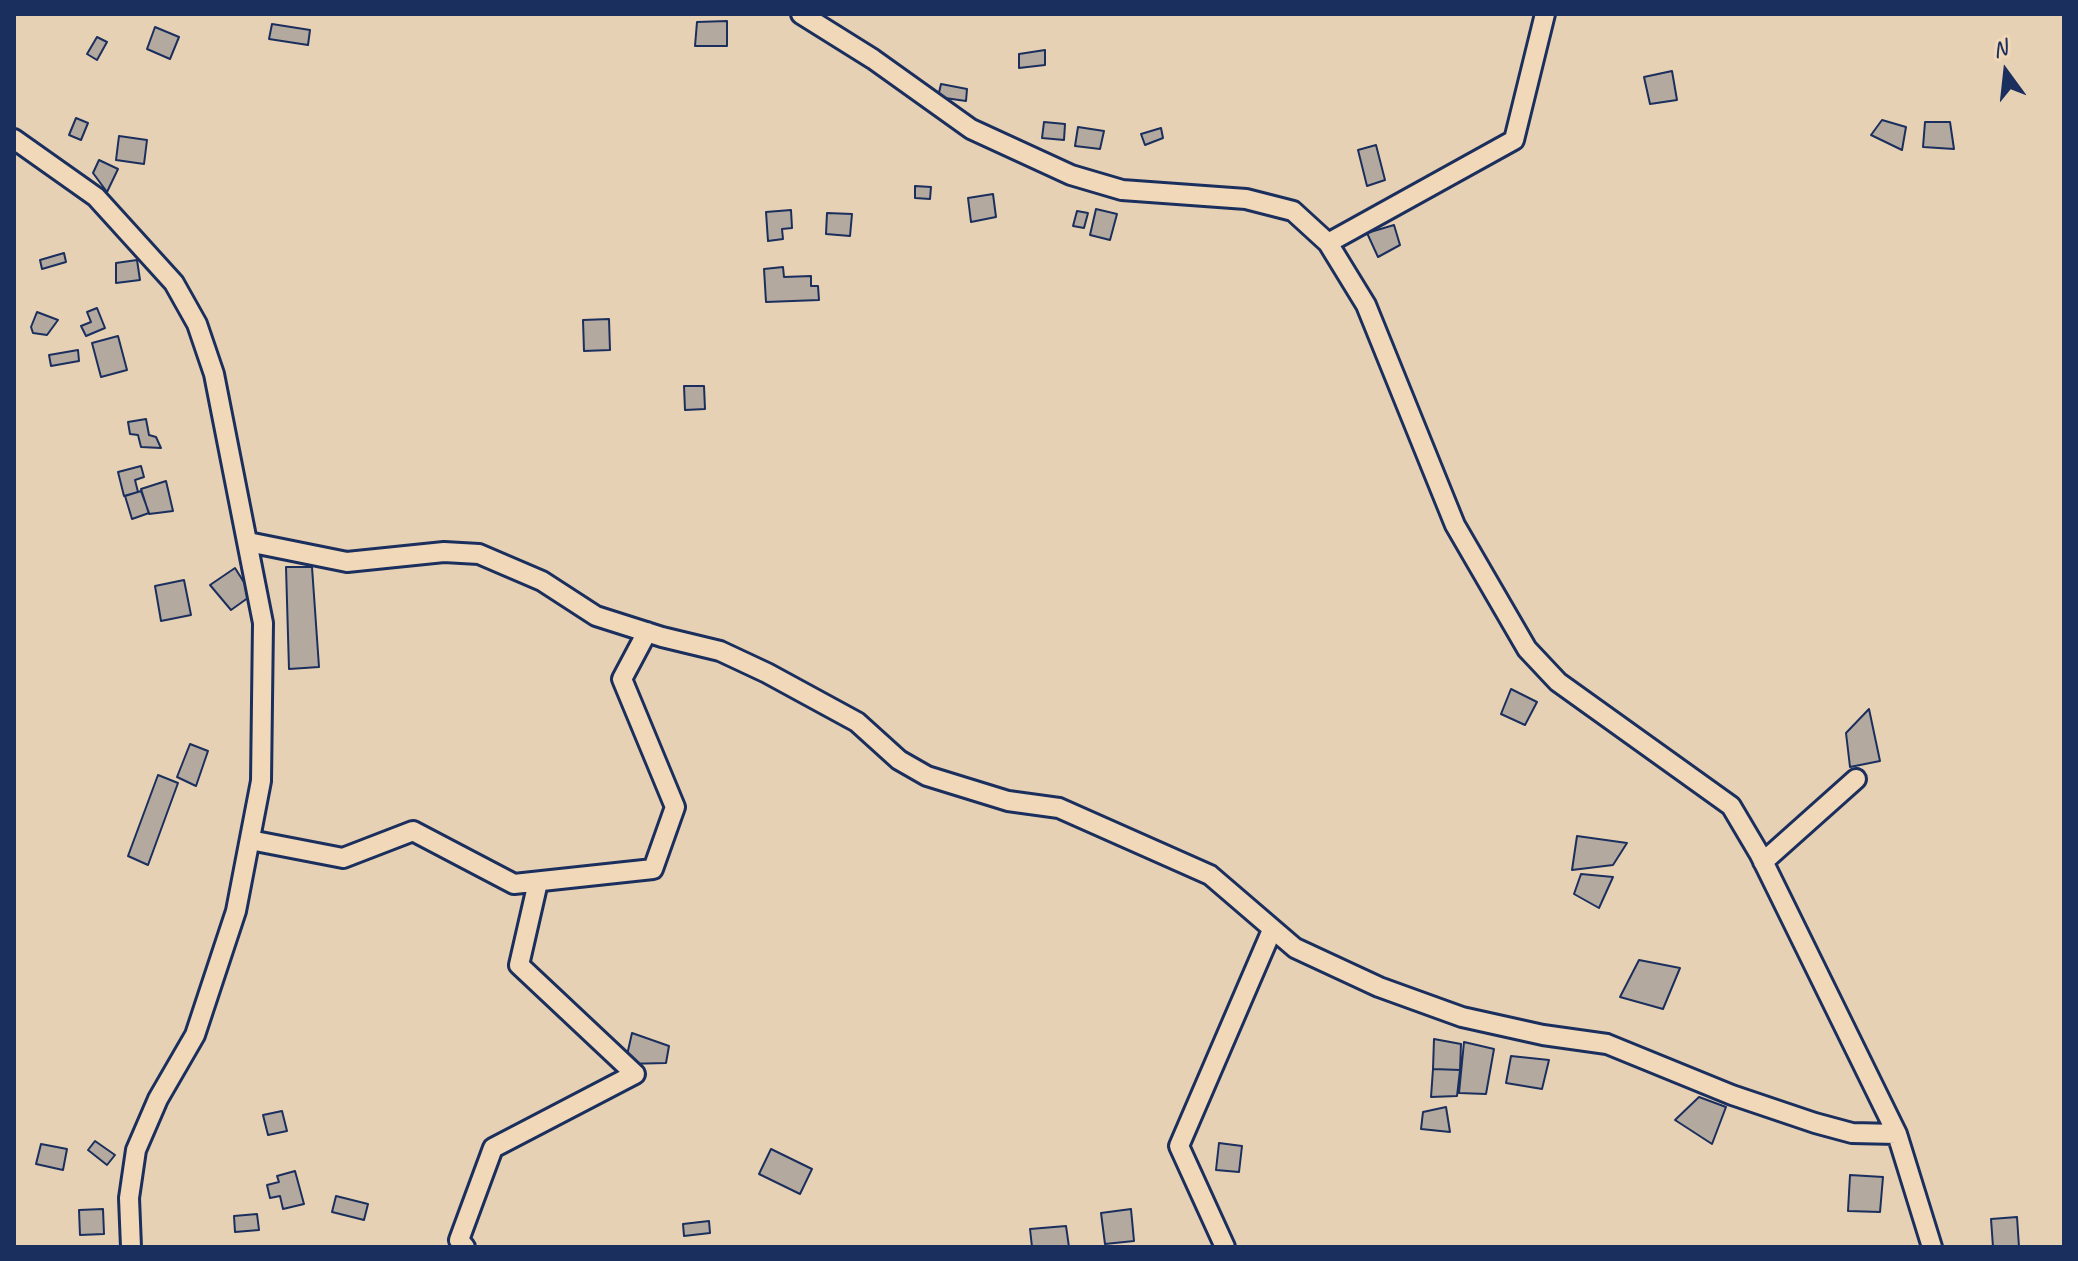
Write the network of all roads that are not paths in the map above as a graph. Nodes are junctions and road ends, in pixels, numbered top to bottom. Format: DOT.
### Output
graph roads {
  1 [pos="801,14"];
  2 [pos="1545,14"];
  3 [pos="14,139"];
  4 [pos="1328,243"];
  5 [pos="248,542"];
  6 [pos="647,632"];
  7 [pos="1856,779"];
  8 [pos="250,840"];
  9 [pos="1763,862"];
  10 [pos="538,882"];
  11 [pos="1272,930"];
  12 [pos="1897,1134"];
  13 [pos="131,1247"];
  14 [pos="465,1247"];
  15 [pos="1225,1247"];
  16 [pos="1932,1247"];
  1 -- 4 [label="street"];
  2 -- 4 [label="street"];
  3 -- 5 [label="street"];
  4 -- 9 [label="street"];
  5 -- 6 [label="street"];
  5 -- 8 [label="street"];
  6 -- 10 [label="street"];
  6 -- 11 [label="street"];
  7 -- 9 [label="street"];
  8 -- 10 [label="street"];
  8 -- 13 [label="street"];
  9 -- 12 [label="street"];
  10 -- 14 [label="street"];
  11 -- 12 [label="street"];
  11 -- 15 [label="street"];
  12 -- 16 [label="street"];
}
